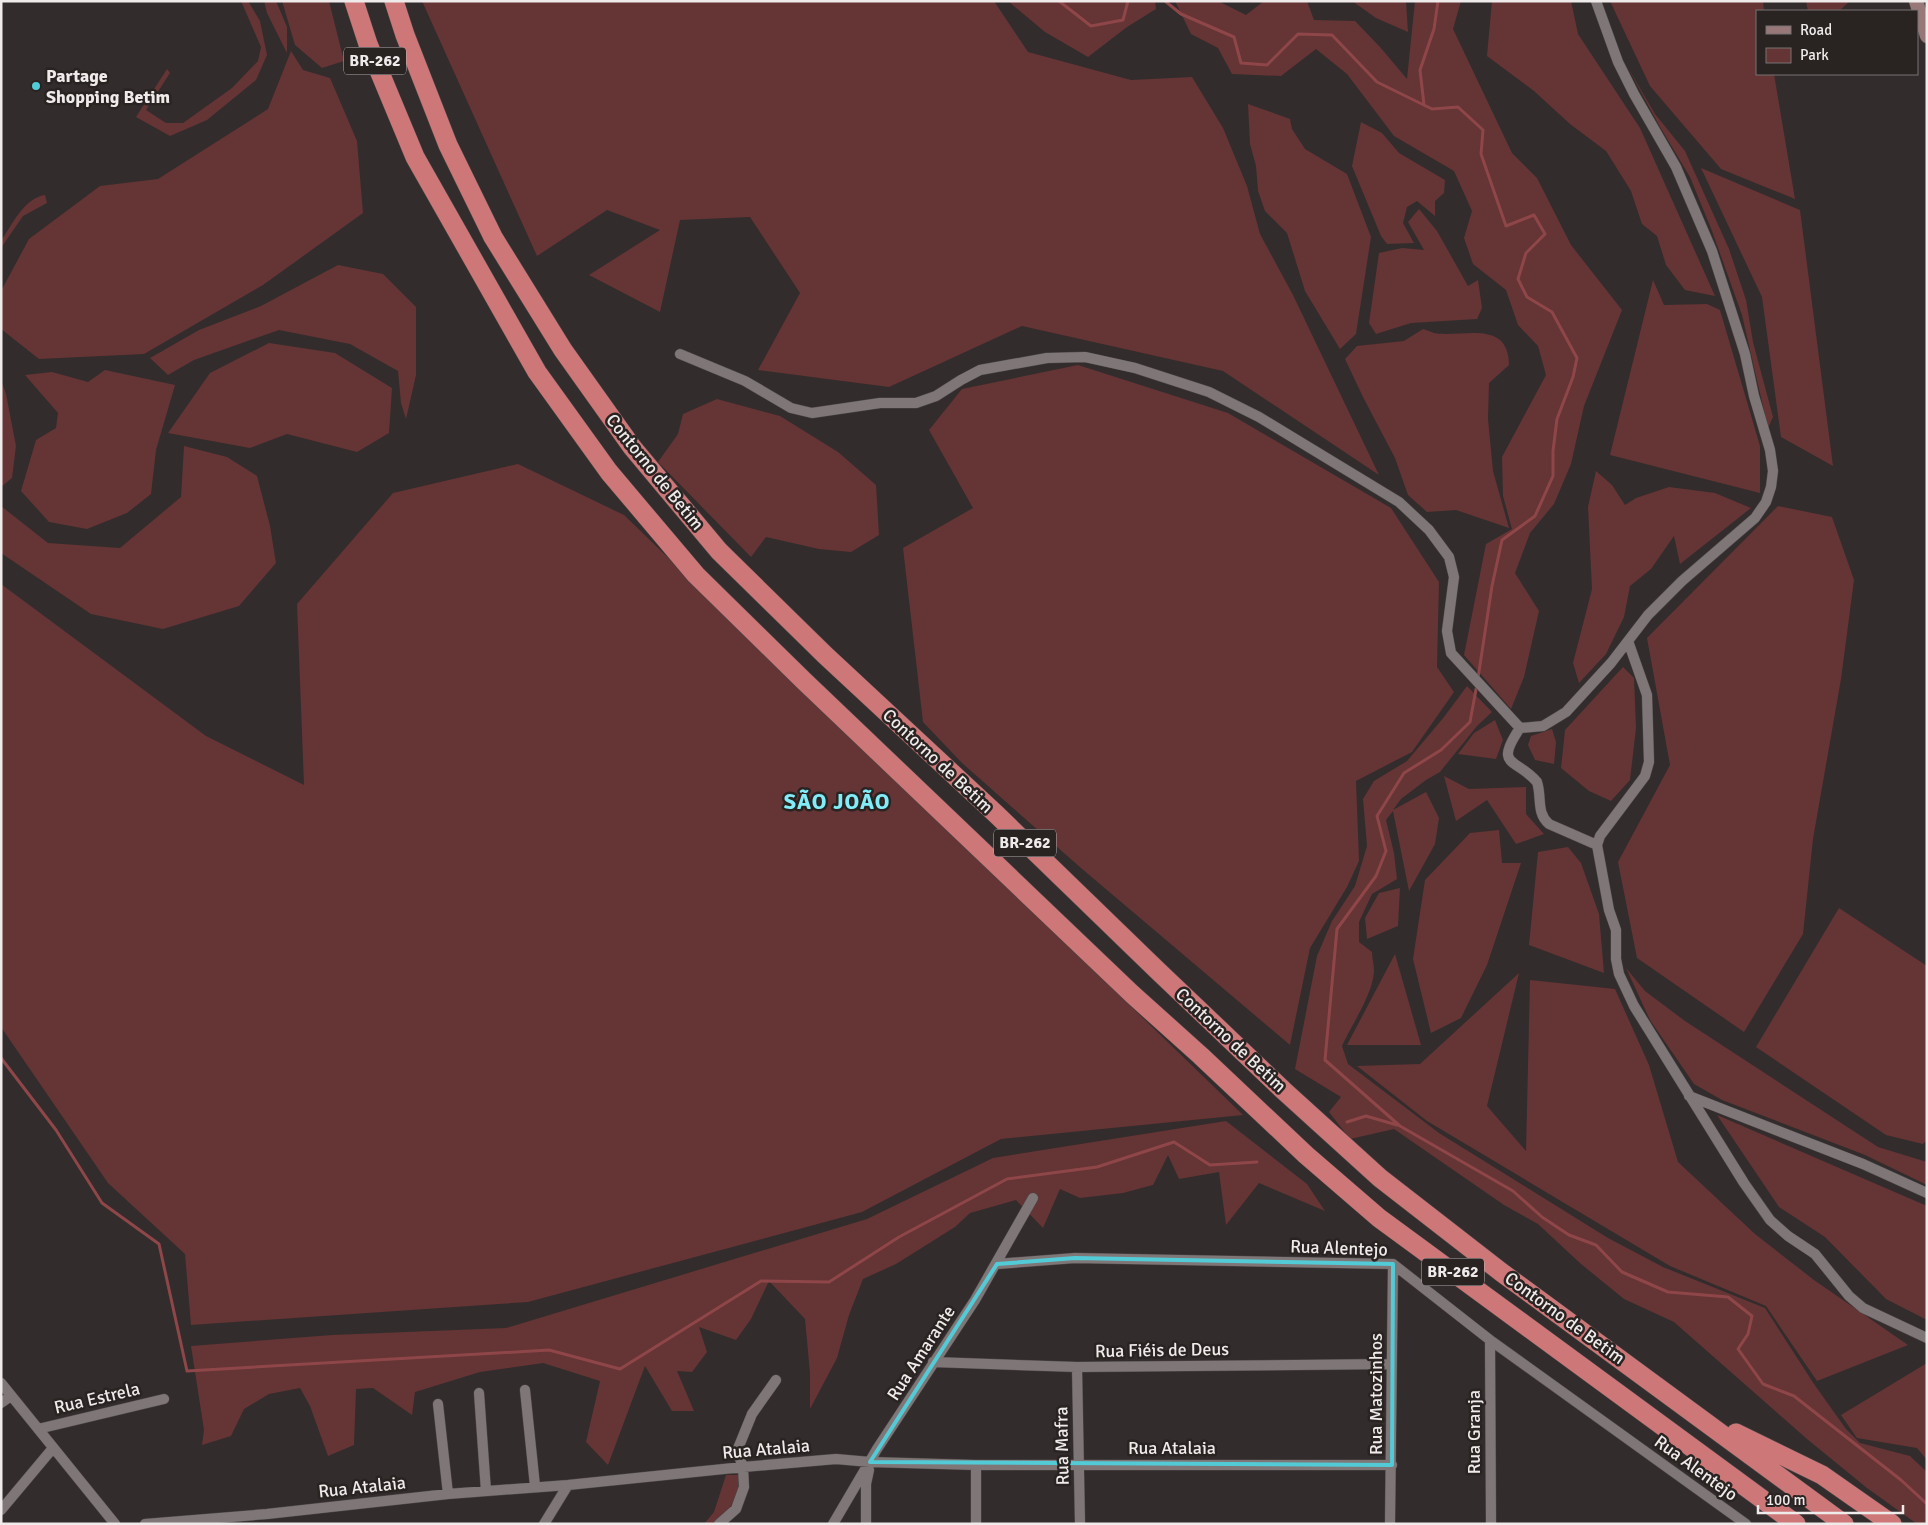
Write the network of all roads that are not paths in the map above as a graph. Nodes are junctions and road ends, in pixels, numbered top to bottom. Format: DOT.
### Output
graph roads {
  1 [pos="354,1"];
  2 [pos="394,1"];
  3 [pos="1596,1"];
  4 [pos="1916,1"];
  5 [pos="1927,36"];
  6 [pos="680,354"];
  7 [pos="1628,641"];
  8 [pos="1520,728"];
  9 [pos="1597,845"];
  10 [pos="1689,1096"];
  11 [pos="1927,1193"];
  12 [pos="1033,1198"];
  13 [pos="996,1264"];
  14 [pos="1393,1264"];
  15 [pos="1927,1338"];
  16 [pos="1490,1340"];
  17 [pos="934,1362"];
  18 [pos="1391,1364"];
  19 [pos="1077,1367"];
  20 [pos="776,1380"];
  21 [pos="1,1383"];
  22 [pos="526,1390"];
  23 [pos="479,1393"];
  24 [pos="11,1396"];
  25 [pos="164,1399"];
  26 [pos="1,1403"];
  27 [pos="438,1404"];
  28 [pos="1697,1415"];
  29 [pos="38,1429"];
  30 [pos="53,1448"];
  31 [pos="870,1462"];
  32 [pos="1078,1464"];
  33 [pos="976,1465"];
  34 [pos="1392,1465"];
  35 [pos="742,1467"];
  36 [pos="568,1485"];
  37 [pos="535,1486"];
  38 [pos="486,1491"];
  39 [pos="448,1494"];
  40 [pos="1,1510"];
  41 [pos="1730,1512"];
  42 [pos="267,1514"];
  43 [pos="115,1524"];
  44 [pos="145,1524"];
  45 [pos="259,1524"];
  46 [pos="544,1524"];
  47 [pos="720,1524"];
  48 [pos="833,1524"];
  49 [pos="866,1524"];
  50 [pos="976,1524"];
  51 [pos="1080,1524"];
  52 [pos="1390,1524"];
  53 [pos="1491,1524"];
  54 [pos="1731,1524"];
  55 [pos="1746,1524"];
  56 [pos="1796,1524"];
  57 [pos="1844,1524"];
  58 [pos="1892,1524"];
  1 -- 56 [label="highway, Contorno de Betim / BR-262"];
  2 -- 28 [label="highway, Contorno de Betim / BR-262"];
  3 -- 7 [label="street"];
  4 -- 5 [label="main road"];
  6 -- 8 [label="street"];
  7 -- 8 [label="street"];
  7 -- 9 [label="street"];
  8 -- 9 [label="street"];
  9 -- 10 [label="street"];
  10 -- 11 [label="street"];
  10 -- 15 [label="street"];
  12 -- 13 [label="street, Rua Amarante"];
  13 -- 14 [label="street, Rua Alentejo"];
  13 -- 17 [label="street, Rua Amarante"];
  14 -- 16 [label="street, Rua Alentejo"];
  14 -- 18 [label="street, Rua Matozinhos"];
  16 -- 41 [label="street, Rua Alentejo"];
  16 -- 53 [label="street, Rua Granja"];
  17 -- 19 [label="street, Rua Fiéis de Deus"];
  17 -- 31 [label="street, Rua Amarante"];
  18 -- 19 [label="street, Rua Fiéis de Deus"];
  18 -- 34 [label="street, Rua Matozinhos"];
  19 -- 32 [label="street, Rua Mafra"];
  20 -- 35 [label="street"];
  21 -- 24 [label="street"];
  22 -- 37 [label="street"];
  23 -- 38 [label="street"];
  24 -- 26 [label="street"];
  24 -- 29 [label="street"];
  25 -- 29 [label="street, Rua Estrela"];
  27 -- 39 [label="street"];
  28 -- 57 [label="highway, Contorno de Betim / BR-262"];
  28 -- 58 [label="highway, BR-262"];
  29 -- 30 [label="street"];
  30 -- 40 [label="street"];
  30 -- 43 [label="street"];
  31 -- 33 [label="street, Rua Atalaia"];
  31 -- 35 [label="street, Rua Atalaia"];
  31 -- 48 [label="street, Rua Amarante"];
  31 -- 49 [label="street"];
  32 -- 33 [label="street, Rua Atalaia"];
  32 -- 34 [label="street, Rua Atalaia"];
  32 -- 51 [label="street, Rua Mafra"];
  33 -- 50 [label="street"];
  34 -- 52 [label="street, Rua Matozinhos"];
  35 -- 36 [label="street, Rua Atalaia"];
  35 -- 47 [label="street"];
  36 -- 37 [label="street, Rua Atalaia"];
  36 -- 46 [label="street"];
  37 -- 38 [label="street, Rua Atalaia"];
  38 -- 39 [label="street, Rua Atalaia"];
  39 -- 42 [label="street, Rua Atalaia"];
  41 -- 54 [label="street"];
  41 -- 55 [label="street, Rua Alentejo"];
  42 -- 44 [label="street, Rua Atalaia"];
  42 -- 45 [label="street"];
}
